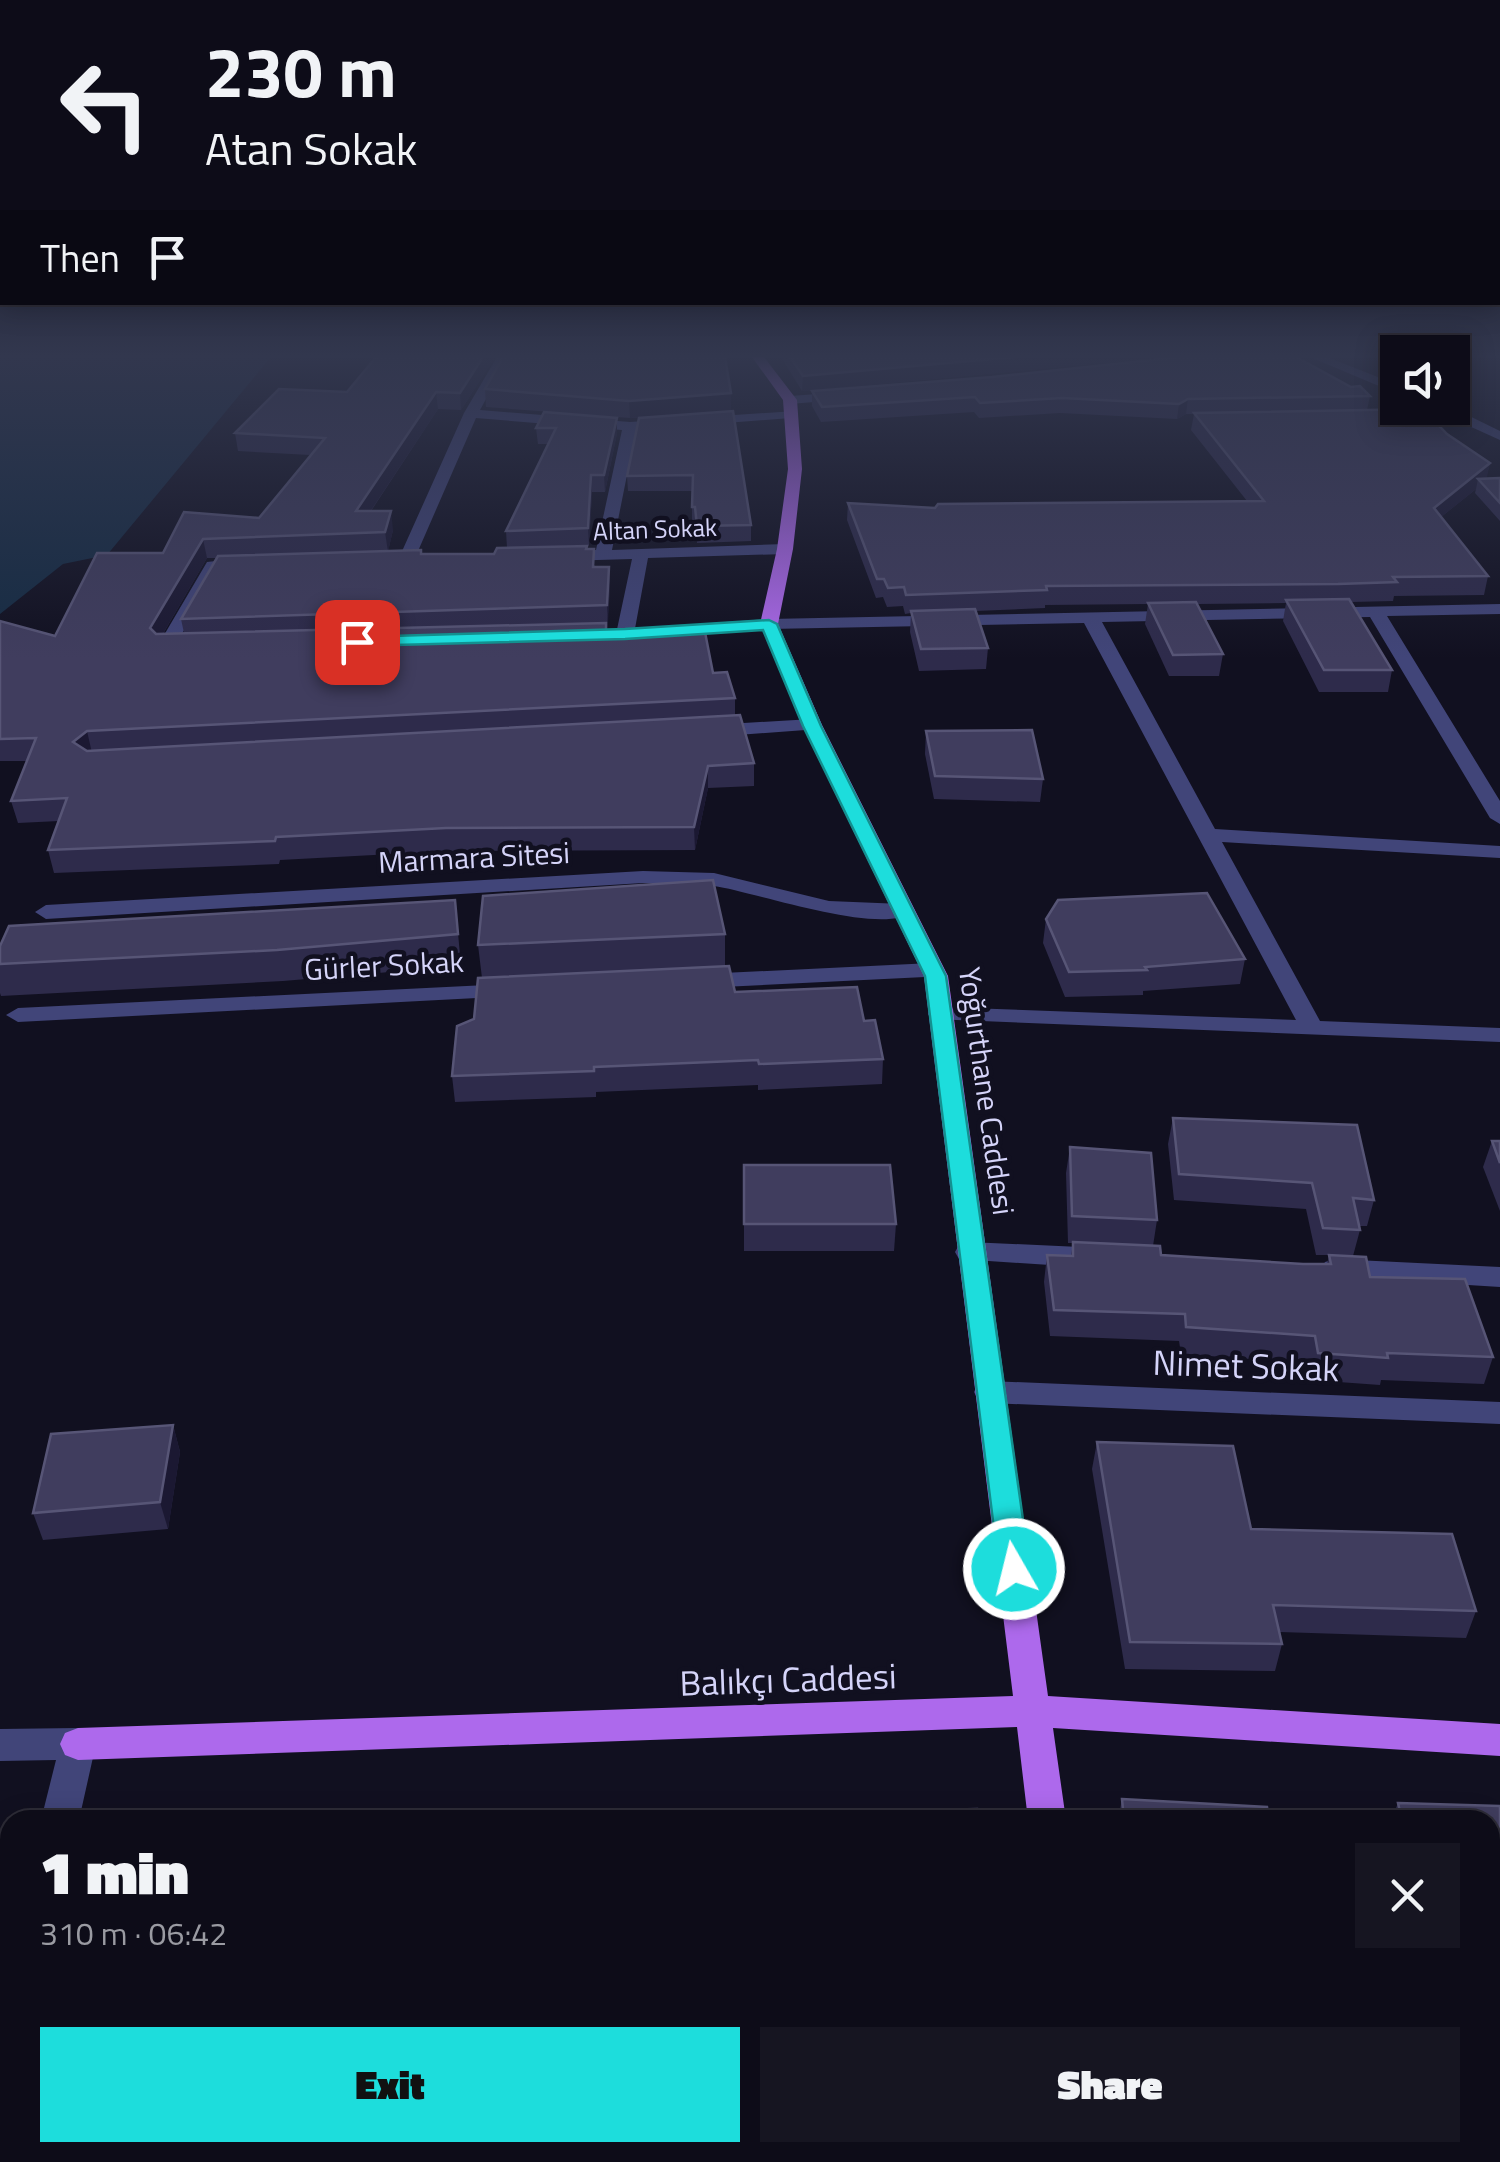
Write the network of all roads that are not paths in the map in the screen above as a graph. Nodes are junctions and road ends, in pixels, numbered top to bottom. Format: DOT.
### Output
graph roads {
  1 [pos="448,458"];
  2 [pos="623,458"];
  3 [pos="794,458"];
  4 [pos="785,549"];
  5 [pos="642,555"];
  6 [pos="544,556"];
  7 [pos="603,556"];
  8 [pos="426,557"];
  9 [pos="262,562"];
  10 [pos="1500,609"];
  11 [pos="1374,610"];
  12 [pos="1090,617"];
  13 [pos="769,624"];
  14 [pos="605,634"];
  15 [pos="625,634"];
  16 [pos="186,646"];
  17 [pos="812,726"];
  18 [pos="695,732"];
  19 [pos="1494,808"];
  20 [pos="1210,835"];
  21 [pos="1500,852"];
  22 [pos="902,911"];
  23 [pos="46,912"];
  24 [pos="934,973"];
  25 [pos="674,983"];
  26 [pos="535,990"];
  27 [pos="940,1014"];
  28 [pos="18,1015"];
  29 [pos="1312,1028"];
  30 [pos="1500,1035"];
  31 [pos="970,1252"];
  32 [pos="1107,1258"];
  33 [pos="1304,1268"];
  34 [pos="1500,1277"];
  35 [pos="989,1392"];
  36 [pos="1500,1413"];
  37 [pos="1035,1710"];
  38 [pos="1500,1740"];
  39 [pos="78,1744"];
  40 [pos="0,1745"];
  41 [pos="62,1810"];
  42 [pos="1047,1810"];
  1 -- 8 [label="street"];
  2 -- 7 [label="street"];
  3 -- 4 [label="main road"];
  4 -- 5 [label="street, Altan Sokak"];
  4 -- 13 [label="main road"];
  5 -- 7 [label="street, Altan Sokak"];
  5 -- 15 [label="street"];
  6 -- 7 [label="street, Altan Sokak"];
  9 -- 16 [label="street"];
  10 -- 11 [label="street"];
  11 -- 12 [label="street"];
  11 -- 19 [label="street"];
  12 -- 13 [label="street"];
  12 -- 20 [label="street"];
  13 -- 15 [label="street"];
  13 -- 17 [label="main road, Yoğurthane Caddesi"];
  14 -- 15 [label="street"];
  17 -- 18 [label="street"];
  17 -- 22 [label="main road, Yoğurthane Caddesi"];
  20 -- 21 [label="street"];
  20 -- 29 [label="street"];
  22 -- 23 [label="street, Marmara Sitesi"];
  22 -- 24 [label="main road, Yoğurthane Caddesi"];
  24 -- 25 [label="street"];
  24 -- 27 [label="main road, Yoğurthane Caddesi"];
  26 -- 28 [label="street, Gürler Sokak"];
  27 -- 29 [label="street"];
  27 -- 31 [label="main road, Yoğurthane Caddesi"];
  29 -- 30 [label="street"];
  31 -- 32 [label="street"];
  31 -- 35 [label="main road, Yoğurthane Caddesi"];
  33 -- 34 [label="street"];
  35 -- 36 [label="street, Nimet Sokak"];
  35 -- 37 [label="main road, Yoğurthane Caddesi"];
  37 -- 38 [label="main road, Balıkçı Caddesi"];
  37 -- 39 [label="main road, Balıkçı Caddesi"];
  37 -- 42 [label="main road, Yoğurthane Caddesi"];
  39 -- 40 [label="street"];
  39 -- 41 [label="street"];
}
